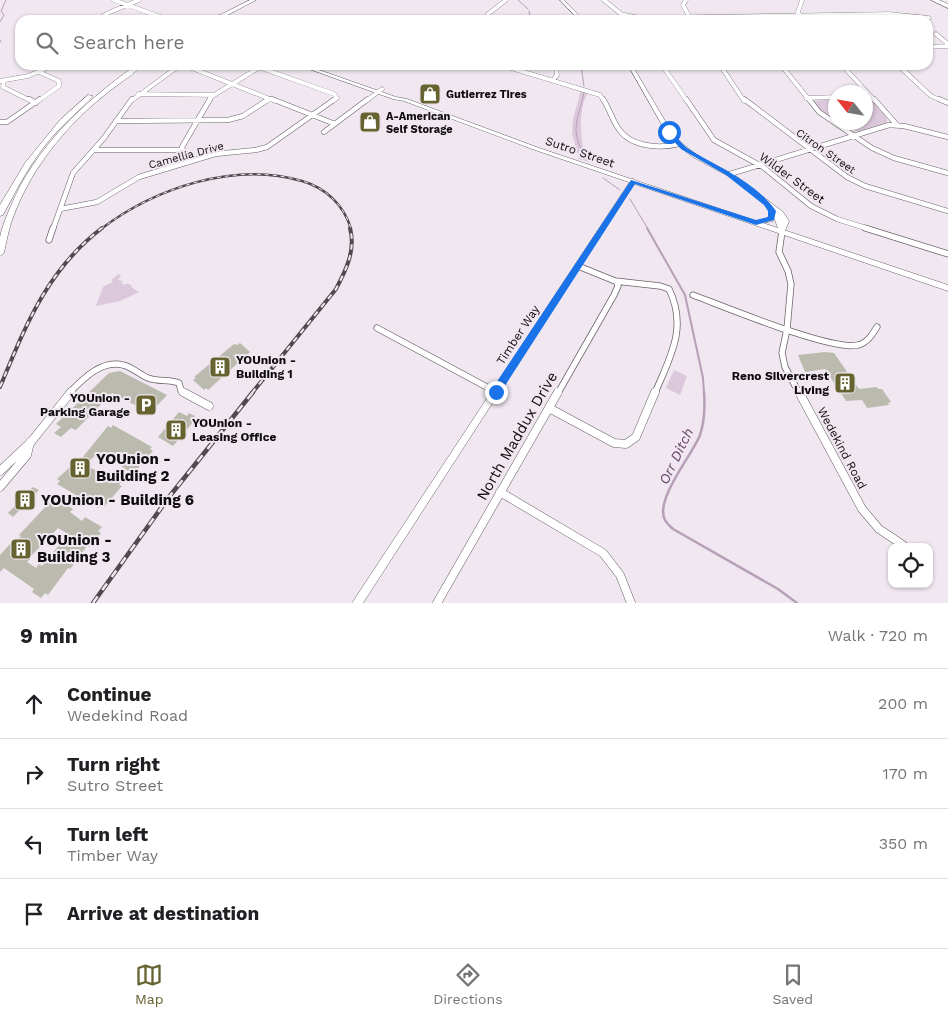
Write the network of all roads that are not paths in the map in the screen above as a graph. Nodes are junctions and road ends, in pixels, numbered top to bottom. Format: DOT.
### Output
graph roads {
  1 [pos="114,0"];
  2 [pos="139,0"];
  3 [pos="254,0"];
  4 [pos="506,0"];
  5 [pos="562,0"];
  6 [pos="604,0"];
  7 [pos="686,0"];
  8 [pos="802,0"];
  9 [pos="934,0"];
  10 [pos="943,0"];
  11 [pos="261,1"];
  12 [pos="948,4"];
  13 [pos="127,5"];
  14 [pos="240,11"];
  15 [pos="229,12"];
  16 [pos="105,15"];
  17 [pos="156,15"];
  18 [pos="220,15"];
  19 [pos="223,15"];
  20 [pos="232,15"];
  21 [pos="234,15"];
  22 [pos="488,15"];
  23 [pos="576,15"];
  24 [pos="625,15"];
  25 [pos="688,15"];
  26 [pos="797,15"];
  27 [pos="846,15"];
  28 [pos="903,15"];
  29 [pos="936,34"];
  30 [pos="948,45"];
  31 [pos="933,46"];
  32 [pos="43,70"];
  33 [pos="130,70"];
  34 [pos="131,70"];
  35 [pos="173,70"];
  36 [pos="197,70"];
  37 [pos="255,70"];
  38 [pos="271,70"];
  39 [pos="316,70"];
  40 [pos="327,70"];
  41 [pos="518,70"];
  42 [pos="556,70"];
  43 [pos="633,70"];
  44 [pos="665,70"];
  45 [pos="723,70"];
  46 [pos="785,70"];
  47 [pos="847,70"];
  48 [pos="903,70"];
  49 [pos="39,72"];
  50 [pos="553,80"];
  51 [pos="2,81"];
  52 [pos="232,84"];
  53 [pos="860,85"];
  54 [pos="380,90"];
  55 [pos="138,94"];
  56 [pos="213,95"];
  57 [pos="828,97"];
  58 [pos="270,98"];
  59 [pos="806,98"];
  60 [pos="873,99"];
  61 [pos="36,103"];
  62 [pos="948,103"];
  63 [pos="313,115"];
  64 [pos="116,120"];
  65 [pos="197,121"];
  66 [pos="2,123"];
  67 [pos="335,124"];
  68 [pos="897,125"];
  69 [pos="324,132"];
  70 [pos="854,136"];
  71 [pos="948,136"];
  72 [pos="679,144"];
  73 [pos="94,150"];
  74 [pos="181,150"];
  75 [pos="809,150"];
  76 [pos="187,163"];
  77 [pos="761,165"];
  78 [pos="948,173"];
  79 [pos="730,174"];
  80 [pos="633,181"];
  81 [pos="766,203"];
  82 [pos="60,209"];
  83 [pos="772,211"];
  84 [pos="948,211"];
  85 [pos="0,214"];
  86 [pos="756,223"];
  87 [pos="782,231"];
  88 [pos="49,240"];
  89 [pos="0,253"];
  90 [pos="948,254"];
  91 [pos="578,266"];
  92 [pos="617,282"];
  93 [pos="948,288"];
  94 [pos="693,295"];
  95 [pos="877,327"];
  96 [pos="377,328"];
  97 [pos="787,329"];
  98 [pos="496,392"];
  99 [pos="209,406"];
  100 [pos="549,408"];
  101 [pos="30,442"];
  102 [pos="0,471"];
  103 [pos="0,487"];
  104 [pos="500,492"];
  105 [pos="900,543"];
  106 [pos="357,603"];
  107 [pos="437,603"];
  108 [pos="632,603"];
  1 -- 13 [label="street"];
  2 -- 13 [label="street"];
  3 -- 15 [label="main road"];
  4 -- 22 [label="street"];
  5 -- 23 [label="street"];
  6 -- 24 [label="street"];
  7 -- 25 [label="street"];
  8 -- 26 [label="street"];
  9 -- 12 [label="highway"];
  10 -- 12 [label="highway"];
  11 -- 14 [label="main road"];
  13 -- 16 [label="street"];
  13 -- 17 [label="street"];
  14 -- 20 [label="main road"];
  14 -- 21 [label="main road"];
  15 -- 18 [label="main road"];
  15 -- 19 [label="main road"];
  27 -- 28 [label="street"];
  29 -- 30 [label="street"];
  30 -- 31 [label="street"];
  32 -- 49 [label="street"];
  33 -- 85 [label="main road"];
  34 -- 89 [label="main road"];
  35 -- 55 [label="street"];
  36 -- 52 [label="street"];
  37 -- 52 [label="street"];
  38 -- 63 [label="street, Camellia Drive"];
  39 -- 54 [label="main road, Sutro Street"];
  40 -- 54 [label="main road, Sutro Street"];
  41 -- 50 [label="street"];
  42 -- 50 [label="street"];
  43 -- 72 [label="street, Wedekind Road"];
  44 -- 77 [label="street, Wilder Street"];
  45 -- 75 [label="street, Citron Street"];
  46 -- 59 [label="street"];
  47 -- 53 [label="street"];
  48 -- 62 [label="street"];
  49 -- 51 [label="street"];
  49 -- 61 [label="street"];
  50 -- 72 [label="street"];
  51 -- 61 [label="street"];
  52 -- 56 [label="street"];
  52 -- 58 [label="street"];
  54 -- 67 [label="street"];
  54 -- 80 [label="main road, Sutro Street"];
  55 -- 56 [label="street"];
  55 -- 64 [label="street"];
  56 -- 65 [label="street"];
  57 -- 59 [label="street"];
  58 -- 63 [label="street"];
  58 -- 65 [label="street"];
  59 -- 70 [label="street"];
  60 -- 68 [label="street"];
  61 -- 66 [label="street"];
  63 -- 67 [label="street"];
  63 -- 76 [label="street, Camellia Drive"];
  64 -- 65 [label="street"];
  64 -- 73 [label="street"];
  65 -- 74 [label="street"];
  67 -- 69 [label="street"];
  68 -- 70 [label="street"];
  68 -- 71 [label="street"];
  70 -- 75 [label="street"];
  70 -- 78 [label="street"];
  72 -- 79 [label="street, Wedekind Road"];
  73 -- 74 [label="street"];
  73 -- 82 [label="street"];
  74 -- 76 [label="street"];
  75 -- 77 [label="street"];
  75 -- 84 [label="street, Citron Street"];
  76 -- 82 [label="street, Camellia Drive"];
  77 -- 79 [label="street"];
  77 -- 90 [label="street, Wilder Street"];
  79 -- 81 [label="street, Wedekind Road"];
  80 -- 86 [label="main road, Sutro Street"];
  80 -- 91 [label="street, Timber Way"];
  81 -- 83 [label="street, Wedekind Road"];
  81 -- 87 [label="street, Wedekind Road"];
  82 -- 88 [label="street"];
  83 -- 86 [label="main road"];
  83 -- 87 [label="street, Wedekind Road"];
  86 -- 87 [label="main road, Sutro Street"];
  87 -- 93 [label="main road, Sutro Street"];
  87 -- 97 [label="street, Wedekind Road"];
  91 -- 92 [label="street"];
  91 -- 98 [label="street, Timber Way"];
  92 -- 100 [label="street, North Maddux Drive"];
  92 -- 100 [label="street"];
  94 -- 97 [label="street"];
  95 -- 97 [label="street"];
  96 -- 98 [label="street"];
  97 -- 105 [label="street, Wedekind Road"];
  98 -- 106 [label="street, Timber Way"];
  99 -- 101 [label="street"];
  100 -- 104 [label="street, North Maddux Drive"];
  101 -- 102 [label="street"];
  101 -- 103 [label="street"];
  104 -- 107 [label="street, North Maddux Drive"];
  104 -- 108 [label="street"];
}
